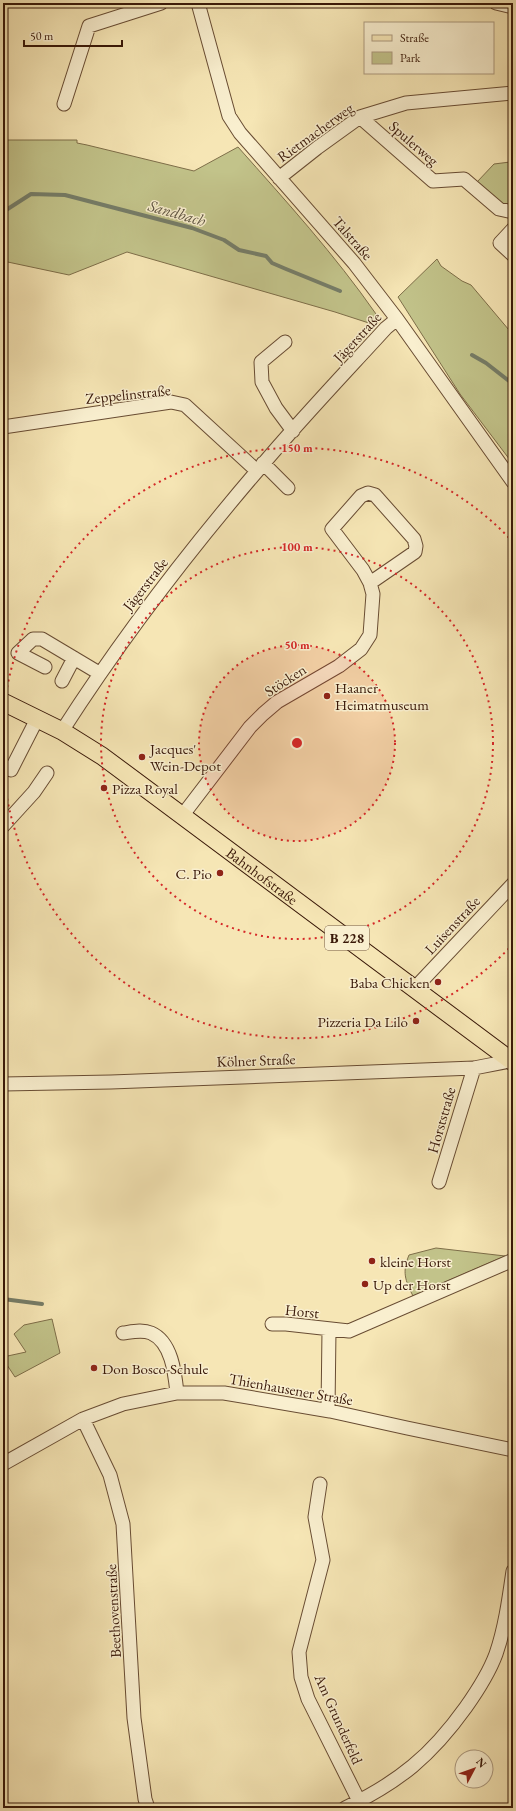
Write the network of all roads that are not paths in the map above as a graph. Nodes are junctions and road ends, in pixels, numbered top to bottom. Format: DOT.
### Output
graph roads {
  1 [pos="160,3"];
  2 [pos="198,3"];
  3 [pos="496,3"];
  4 [pos="513,7"];
  5 [pos="513,93"];
  6 [pos="64,104"];
  7 [pos="360,117"];
  8 [pos="279,178"];
  9 [pos="513,212"];
  10 [pos="513,229"];
  11 [pos="513,255"];
  12 [pos="397,319"];
  13 [pos="285,342"];
  14 [pos="3,427"];
  15 [pos="293,431"];
  16 [pos="260,467"];
  17 [pos="513,482"];
  18 [pos="288,488"];
  19 [pos="370,583"];
  20 [pos="74,658"];
  21 [pos="45,667"];
  22 [pos="99,673"];
  23 [pos="62,681"];
  24 [pos="3,702"];
  25 [pos="38,719"];
  26 [pos="62,731"];
  27 [pos="3,766"];
  28 [pos="47,773"];
  29 [pos="182,816"];
  30 [pos="3,826"];
  31 [pos="513,884"];
  32 [pos="415,988"];
  33 [pos="512,1062"];
  34 [pos="474,1068"];
  35 [pos="3,1084"];
  36 [pos="439,1182"];
  37 [pos="513,1260"];
  38 [pos="272,1324"];
  39 [pos="329,1330"];
  40 [pos="123,1333"];
  41 [pos="177,1393"];
  42 [pos="328,1410"];
  43 [pos="83,1419"];
  44 [pos="513,1450"];
  45 [pos="3,1464"];
  46 [pos="320,1484"];
  47 [pos="513,1571"];
  48 [pos="359,1801"];
  49 [pos="148,1808"];
  50 [pos="345,1808"];
  1 -- 6 [label="street"];
  2 -- 8 [label="street, Talstraße"];
  3 -- 4 [label="street"];
  5 -- 7 [label="street, Rietmacherweg"];
  7 -- 8 [label="street, Rietmacherweg"];
  7 -- 9 [label="street, Spulerweg"];
  8 -- 12 [label="street, Talstraße"];
  10 -- 11 [label="street"];
  12 -- 15 [label="street, Jägerstraße"];
  12 -- 17 [label="street, Talstraße"];
  13 -- 15 [label="street"];
  14 -- 16 [label="street, Zeppelinstraße"];
  15 -- 16 [label="street, Jägerstraße"];
  16 -- 18 [label="street"];
  16 -- 22 [label="street, Jägerstraße"];
  19 -- 19 [label="street, Stöcken"];
  19 -- 29 [label="street, Stöcken"];
  20 -- 21 [label="street"];
  20 -- 22 [label="street"];
  20 -- 23 [label="street"];
  22 -- 26 [label="street, Jägerstraße"];
  24 -- 25 [label="main road, Bahnhofstraße / B 228"];
  25 -- 26 [label="main road, Bahnhofstraße / B 228"];
  25 -- 27 [label="street"];
  26 -- 29 [label="main road, Bahnhofstraße / B 228"];
  28 -- 30 [label="street"];
  29 -- 32 [label="main road, Bahnhofstraße / B 228"];
  31 -- 32 [label="street, Luisenstraße"];
  32 -- 33 [label="main road, Bahnhofstraße / B 228"];
  33 -- 34 [label="street, Kölner Straße"];
  34 -- 35 [label="street, Kölner Straße"];
  34 -- 36 [label="street, Horststraße"];
  37 -- 39 [label="street, Horst"];
  38 -- 39 [label="street, Horst"];
  39 -- 42 [label="street, Horst"];
  40 -- 41 [label="street"];
  41 -- 42 [label="street, Thienhausener Straße"];
  41 -- 43 [label="street, Thienhausener Straße"];
  42 -- 44 [label="street, Thienhausener Straße"];
  43 -- 45 [label="street, Thienhausener Straße"];
  43 -- 49 [label="street, Beethovenstraße"];
  46 -- 48 [label="street, Am Grunderfeld"];
  47 -- 48 [label="street"];
  48 -- 50 [label="street"];
}
